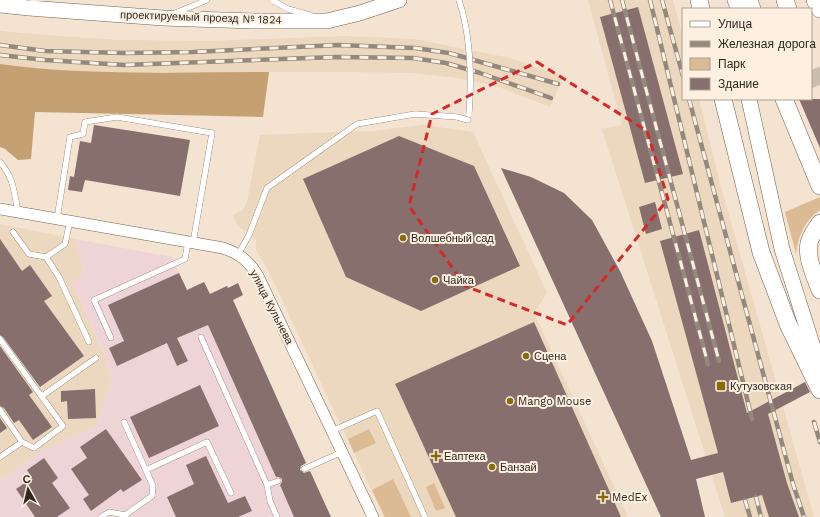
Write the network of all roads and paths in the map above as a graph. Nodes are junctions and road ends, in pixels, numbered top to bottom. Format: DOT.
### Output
graph roads {
  1 [pos="207,0"];
  2 [pos="272,0"];
  3 [pos="399,0"];
  4 [pos="459,0"];
  5 [pos="815,0"];
  6 [pos="0,4"];
  7 [pos="820,9"];
  8 [pos="163,18"];
  9 [pos="328,21"];
  10 [pos="723,100"];
  11 [pos="749,100"];
  12 [pos="784,103"];
  13 [pos="0,162"];
  14 [pos="820,186"];
  15 [pos="0,209"];
  16 [pos="18,212"];
  17 [pos="56,219"];
  18 [pos="70,221"];
  19 [pos="820,223"];
  20 [pos="13,232"];
  21 [pos="190,242"];
  22 [pos="238,255"];
  23 [pos="46,257"];
  24 [pos="820,290"];
  25 [pos="201,337"];
  26 [pos="111,338"];
  27 [pos="0,339"];
  28 [pos="89,342"];
  29 [pos="96,358"];
  30 [pos="820,369"];
  31 [pos="820,390"];
  32 [pos="42,396"];
  33 [pos="0,410"];
  34 [pos="124,422"];
  35 [pos="332,431"];
  36 [pos="22,442"];
  37 [pos="342,452"];
  38 [pos="0,457"];
  39 [pos="304,469"];
  40 [pos="146,470"];
  41 [pos="278,481"];
  42 [pos="268,485"];
  43 [pos="231,492"];
  44 [pos="126,516"];
  45 [pos="101,517"];
  46 [pos="278,517"];
  47 [pos="373,517"];
  48 [pos="425,517"];
  1 -- 8 [label="lane"];
  2 -- 9 [label="lane"];
  3 -- 9 [label="street, проектируемый проезд № 1824"];
  4 -- 22 [label="lane, bridge"];
  5 -- 7 [label="main road"];
  6 -- 8 [label="street, проектируемый проезд № 1824"];
  8 -- 9 [label="street, проектируемый проезд № 1824"];
  10 -- 31 [label="main road"];
  11 -- 30 [label="street"];
  12 -- 14 [label="main road"];
  13 -- 16 [label="lane"];
  15 -- 16 [label="street, улица Кульнева"];
  16 -- 17 [label="street, улица Кульнева"];
  17 -- 18 [label="street, улица Кульнева"];
  17 -- 21 [label="lane"];
  18 -- 21 [label="street, улица Кульнева"];
  18 -- 23 [label="lane"];
  19 -- 24 [label="main road"];
  20 -- 23 [label="lane"];
  21 -- 22 [label="street, улица Кульнева"];
  21 -- 26 [label="lane"];
  22 -- 35 [label="street, улица Кульнева"];
  23 -- 28 [label="lane"];
  25 -- 42 [label="lane"];
  27 -- 32 [label="lane"];
  29 -- 32 [label="lane"];
  32 -- 36 [label="lane"];
  33 -- 36 [label="lane"];
  34 -- 40 [label="lane"];
  35 -- 37 [label="street, улица Кульнева"];
  35 -- 48 [label="lane"];
  36 -- 38 [label="lane"];
  37 -- 39 [label="lane"];
  37 -- 47 [label="street, улица Кульнева"];
  40 -- 43 [label="lane"];
  40 -- 44 [label="lane"];
  41 -- 42 [label="lane"];
  42 -- 46 [label="lane"];
  44 -- 45 [label="lane"];
}
